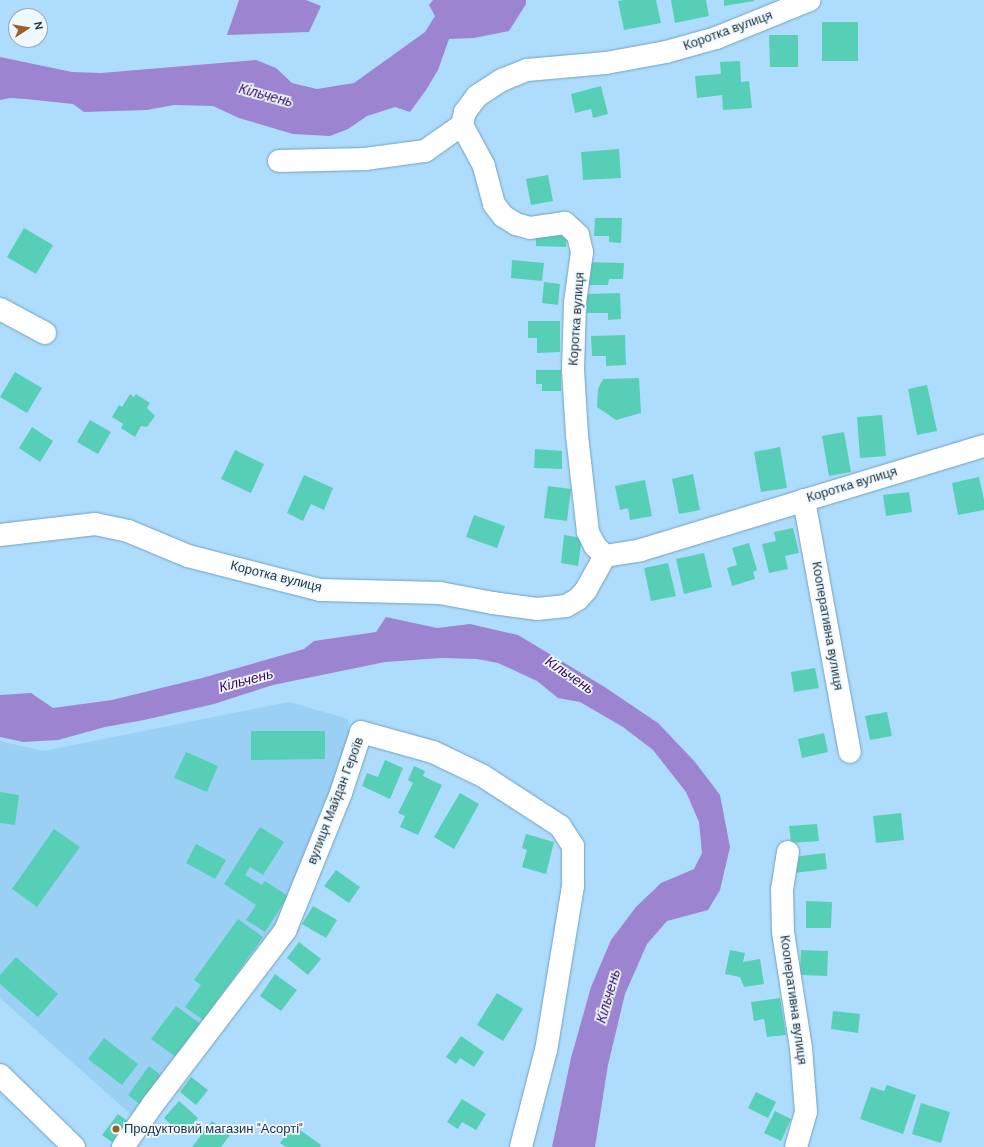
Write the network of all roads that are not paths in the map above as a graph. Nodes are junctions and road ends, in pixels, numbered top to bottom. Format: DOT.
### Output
graph roads {
  1 [pos="810,0"];
  2 [pos="462,125"];
  3 [pos="279,161"];
  4 [pos="0,309"];
  5 [pos="45,333"];
  6 [pos="984,446"];
  7 [pos="804,500"];
  8 [pos="0,535"];
  9 [pos="605,556"];
  10 [pos="850,752"];
  11 [pos="788,852"];
  12 [pos="0,1075"];
  13 [pos="74,1147"];
  14 [pos="123,1147"];
  15 [pos="521,1147"];
  16 [pos="796,1147"];
  1 -- 2 [label="street, Коротка вулиця"];
  2 -- 3 [label="street"];
  2 -- 9 [label="street, Коротка вулиця"];
  4 -- 5 [label="street"];
  6 -- 7 [label="street, Коротка вулиця"];
  7 -- 9 [label="street, Коротка вулиця"];
  7 -- 10 [label="street, Кооперативна вулиця"];
  8 -- 9 [label="street, Коротка вулиця"];
  11 -- 16 [label="street, Кооперативна вулиця"];
  12 -- 13 [label="street"];
  14 -- 15 [label="street, вулиця Майдан Героїв"];
}
